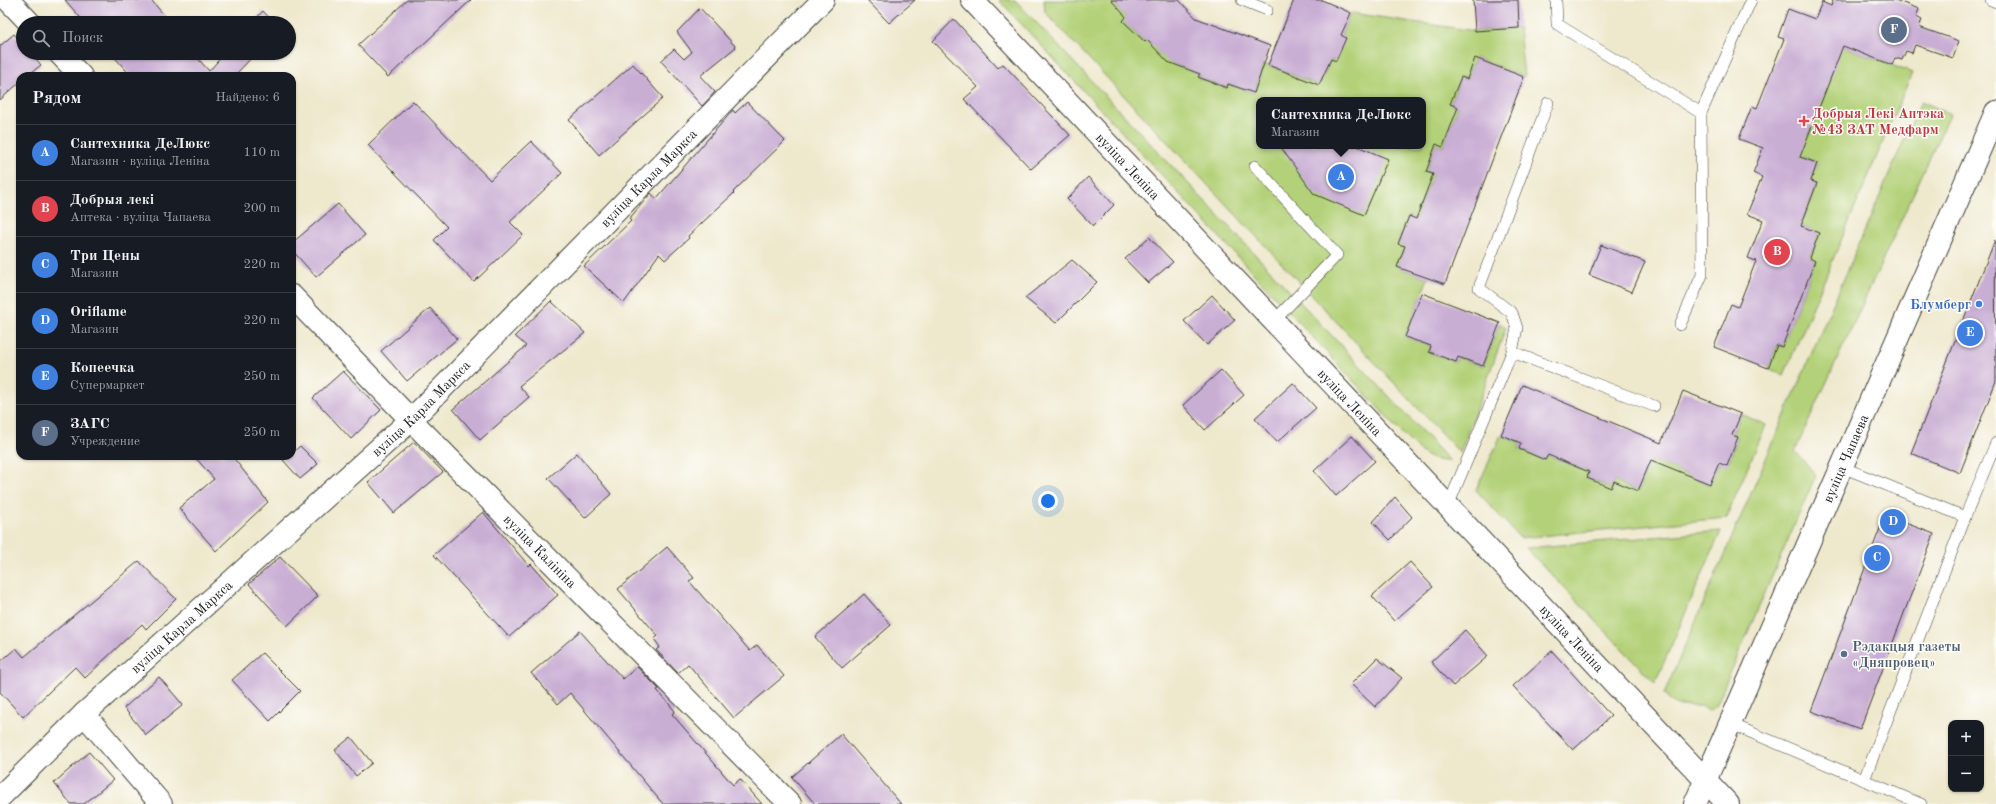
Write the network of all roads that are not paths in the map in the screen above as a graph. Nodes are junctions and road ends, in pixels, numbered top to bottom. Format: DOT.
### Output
graph roads {
  1 [pos="8,0"];
  2 [pos="823,0"];
  3 [pos="972,0"];
  4 [pos="1242,0"];
  5 [pos="1556,0"];
  6 [pos="1751,0"];
  7 [pos="1991,0"];
  8 [pos="1996,2"];
  9 [pos="1267,10"];
  10 [pos="23,16"];
  11 [pos="66,60"];
  12 [pos="77,72"];
  13 [pos="1548,103"];
  14 [pos="1996,112"];
  15 [pos="1701,113"];
  16 [pos="1255,166"];
  17 [pos="296,300"];
  18 [pos="1274,321"];
  19 [pos="1680,325"];
  20 [pos="1512,352"];
  21 [pos="1654,406"];
  22 [pos="411,420"];
  23 [pos="1996,443"];
  24 [pos="1842,467"];
  25 [pos="1448,506"];
  26 [pos="1965,517"];
  27 [pos="84,714"];
  28 [pos="1731,724"];
  29 [pos="1707,780"];
  30 [pos="1864,780"];
  31 [pos="0,797"];
  32 [pos="161,804"];
  33 [pos="790,804"];
  34 [pos="1695,804"];
  35 [pos="1728,804"];
  36 [pos="1922,804"];
  1 -- 10 [label="street"];
  2 -- 22 [label="street, вуліца Карла Маркса"];
  3 -- 18 [label="street, вуліца Леніна"];
  4 -- 9 [label="lane"];
  5 -- 15 [label="lane"];
  6 -- 15 [label="lane"];
  7 -- 8 [label="lane"];
  11 -- 12 [label="street"];
  13 -- 20 [label="lane"];
  14 -- 24 [label="street, вуліца Чапаева"];
  15 -- 19 [label="lane"];
  16 -- 18 [label="lane"];
  17 -- 22 [label="street, вуліца Калініна"];
  18 -- 25 [label="street, вуліца Леніна"];
  20 -- 21 [label="lane"];
  20 -- 25 [label="lane"];
  22 -- 27 [label="street, вуліца Карла Маркса"];
  22 -- 33 [label="street, вуліца Калініна"];
  23 -- 26 [label="lane"];
  24 -- 26 [label="lane"];
  24 -- 28 [label="street, вуліца Чапаева"];
  25 -- 29 [label="street, вуліца Леніна"];
  26 -- 30 [label="lane"];
  27 -- 31 [label="street, вуліца Карла Маркса"];
  27 -- 32 [label="street"];
  28 -- 29 [label="street, вуліца Чапаева"];
  28 -- 30 [label="lane"];
  29 -- 34 [label="street, вуліца Чапаева"];
  29 -- 35 [label="street, вуліца Леніна"];
  30 -- 36 [label="lane"];
}
